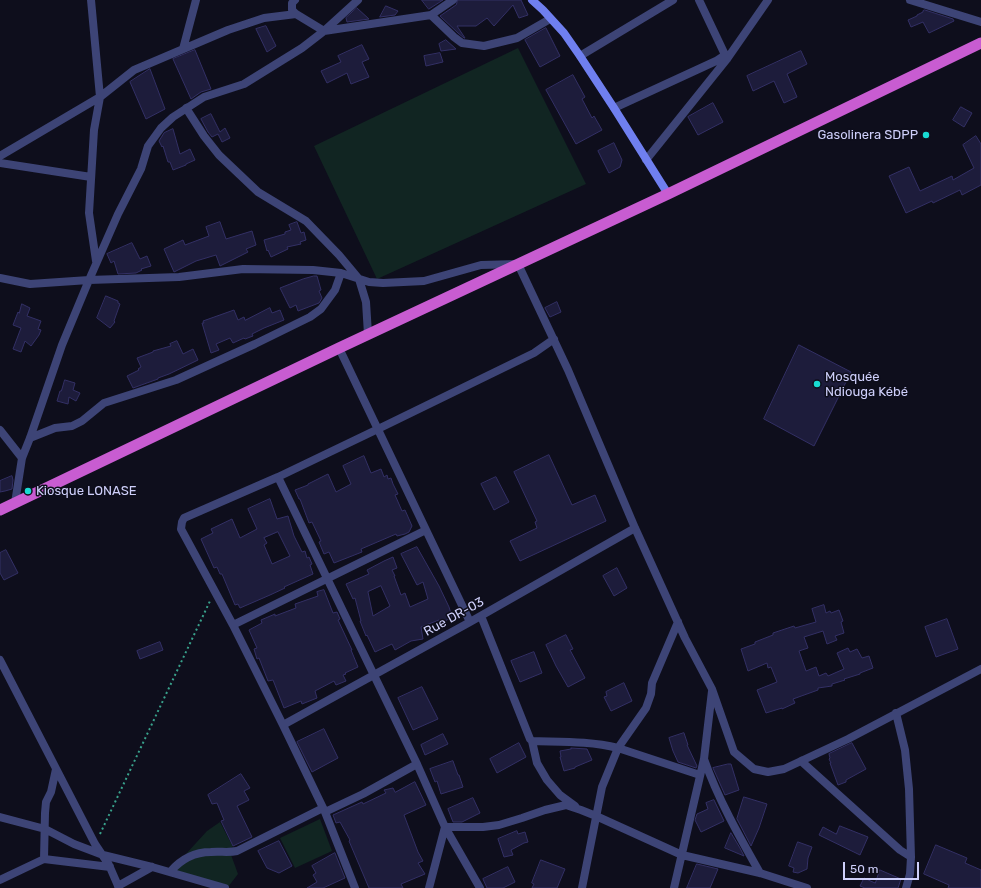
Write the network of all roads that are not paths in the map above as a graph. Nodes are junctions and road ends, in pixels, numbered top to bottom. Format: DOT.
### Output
graph roads {
  1 [pos="91,0"];
  2 [pos="196,0"];
  3 [pos="295,0"];
  4 [pos="358,0"];
  5 [pos="453,0"];
  6 [pos="532,0"];
  7 [pos="673,0"];
  8 [pos="699,0"];
  9 [pos="768,0"];
  10 [pos="910,0"];
  11 [pos="296,14"];
  12 [pos="430,15"];
  13 [pos="550,18"];
  14 [pos="981,22"];
  15 [pos="324,31"];
  16 [pos="981,43"];
  17 [pos="183,50"];
  18 [pos="580,56"];
  19 [pos="726,57"];
  20 [pos="100,97"];
  21 [pos="186,108"];
  22 [pos="614,108"];
  23 [pos="0,156"];
  24 [pos="646,160"];
  25 [pos="0,163"];
  26 [pos="91,176"];
  27 [pos="668,194"];
  28 [pos="96,262"];
  29 [pos="518,264"];
  30 [pos="341,273"];
  31 [pos="0,278"];
  32 [pos="359,279"];
  33 [pos="89,280"];
  34 [pos="368,334"];
  35 [pos="554,339"];
  36 [pos="339,348"];
  37 [pos="0,430"];
  38 [pos="378,430"];
  39 [pos="30,438"];
  40 [pos="22,458"];
  41 [pos="278,477"];
  42 [pos="15,503"];
  43 [pos="0,510"];
  44 [pos="635,528"];
  45 [pos="426,530"];
  46 [pos="328,579"];
  47 [pos="481,616"];
  48 [pos="470,622"];
  49 [pos="678,622"];
  50 [pos="233,625"];
  51 [pos="0,660"];
  52 [pos="981,669"];
  53 [pos="374,675"];
  54 [pos="712,689"];
  55 [pos="896,713"];
  56 [pos="283,725"];
  57 [pos="532,741"];
  58 [pos="618,748"];
  59 [pos="704,759"];
  60 [pos="801,761"];
  61 [pos="417,764"];
  62 [pos="56,769"];
  63 [pos="700,775"];
  64 [pos="324,810"];
  65 [pos="581,810"];
  66 [pos="596,816"];
  67 [pos="0,817"];
  68 [pos="445,828"];
  69 [pos="45,829"];
  70 [pos="103,855"];
  71 [pos="682,855"];
  72 [pos="911,857"];
  73 [pos="44,859"];
  74 [pos="152,867"];
  75 [pos="110,868"];
  76 [pos="170,872"];
  77 [pos="760,873"];
  78 [pos="0,880"];
  79 [pos="118,887"];
  80 [pos="224,888"];
  81 [pos="355,888"];
  82 [pos="429,888"];
  83 [pos="480,888"];
  84 [pos="582,888"];
  85 [pos="674,888"];
  86 [pos="807,888"];
  87 [pos="906,888"];
  1 -- 20 [label="street"];
  2 -- 17 [label="street"];
  3 -- 11 [label="street"];
  4 -- 15 [label="street"];
  5 -- 12 [label="street"];
  6 -- 13 [label="main road"];
  7 -- 18 [label="street"];
  8 -- 19 [label="street"];
  9 -- 19 [label="street"];
  10 -- 14 [label="street"];
  11 -- 15 [label="street"];
  11 -- 17 [label="street"];
  12 -- 13 [label="street"];
  12 -- 15 [label="street"];
  13 -- 18 [label="main road"];
  15 -- 21 [label="street"];
  16 -- 27 [label="highway"];
  17 -- 20 [label="street"];
  18 -- 22 [label="main road"];
  19 -- 22 [label="street"];
  19 -- 24 [label="street"];
  20 -- 23 [label="street"];
  20 -- 26 [label="street"];
  21 -- 28 [label="street"];
  21 -- 32 [label="street"];
  22 -- 24 [label="main road"];
  24 -- 27 [label="main road"];
  25 -- 26 [label="street"];
  26 -- 28 [label="street"];
  27 -- 29 [label="highway"];
  28 -- 33 [label="street"];
  29 -- 32 [label="street"];
  29 -- 34 [label="highway"];
  29 -- 35 [label="street"];
  30 -- 32 [label="street"];
  30 -- 33 [label="street"];
  30 -- 39 [label="street"];
  31 -- 33 [label="street"];
  32 -- 34 [label="street"];
  33 -- 39 [label="street"];
  34 -- 36 [label="highway"];
  35 -- 38 [label="street"];
  35 -- 44 [label="street"];
  36 -- 38 [label="street"];
  36 -- 42 [label="highway"];
  37 -- 40 [label="street"];
  38 -- 41 [label="street"];
  38 -- 45 [label="street"];
  39 -- 40 [label="street"];
  40 -- 42 [label="street"];
  41 -- 46 [label="street"];
  41 -- 50 [label="street"];
  42 -- 43 [label="highway"];
  44 -- 47 [label="street, Rue DR-03"];
  44 -- 49 [label="street"];
  45 -- 46 [label="street"];
  45 -- 48 [label="street"];
  46 -- 50 [label="street"];
  46 -- 53 [label="street"];
  47 -- 48 [label="street, Rue DR-03"];
  47 -- 57 [label="street"];
  48 -- 53 [label="street, Rue DR-03"];
  49 -- 54 [label="street"];
  49 -- 58 [label="street"];
  50 -- 56 [label="street"];
  51 -- 62 [label="street"];
  52 -- 55 [label="street"];
  53 -- 56 [label="street, Rue DR-03"];
  53 -- 61 [label="street"];
  54 -- 59 [label="street"];
  54 -- 60 [label="street"];
  55 -- 60 [label="street"];
  55 -- 72 [label="street"];
  56 -- 64 [label="street"];
  57 -- 58 [label="street"];
  57 -- 65 [label="street"];
  58 -- 63 [label="street"];
  58 -- 66 [label="street"];
  59 -- 63 [label="street"];
  59 -- 77 [label="street"];
  60 -- 72 [label="street"];
  61 -- 64 [label="street"];
  61 -- 68 [label="street"];
  62 -- 69 [label="street"];
  62 -- 70 [label="street"];
  63 -- 71 [label="street"];
  64 -- 76 [label="street"];
  64 -- 81 [label="street"];
  65 -- 66 [label="street"];
  65 -- 68 [label="street"];
  66 -- 71 [label="street"];
  66 -- 84 [label="street"];
  67 -- 69 [label="street"];
  68 -- 82 [label="street"];
  68 -- 83 [label="street"];
  69 -- 70 [label="street"];
  69 -- 73 [label="street"];
  70 -- 74 [label="street"];
  70 -- 75 [label="street"];
  71 -- 77 [label="street"];
  71 -- 85 [label="street"];
  72 -- 87 [label="street"];
  73 -- 75 [label="street"];
  73 -- 78 [label="street"];
  74 -- 76 [label="street"];
  74 -- 79 [label="street"];
  75 -- 79 [label="street"];
  76 -- 80 [label="street"];
  77 -- 86 [label="street"];
}
